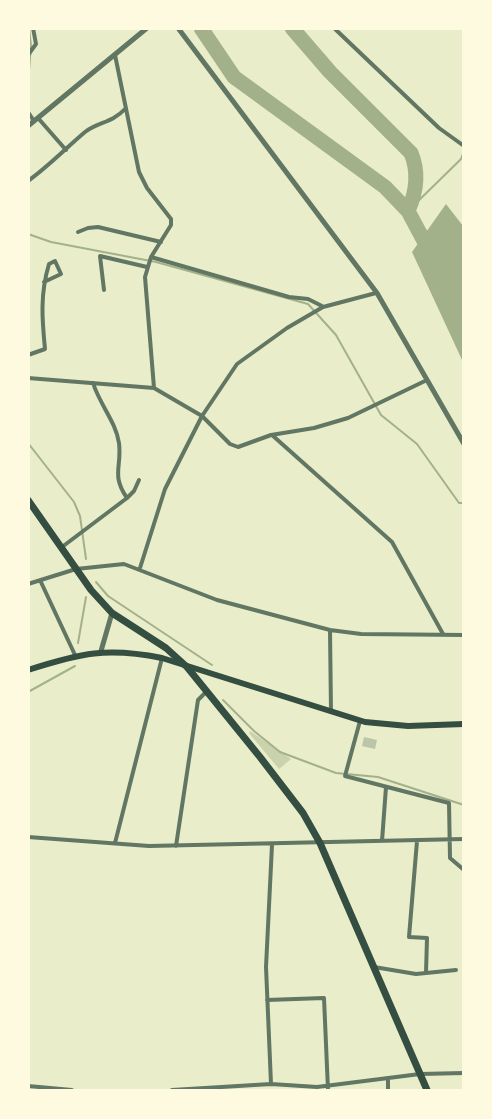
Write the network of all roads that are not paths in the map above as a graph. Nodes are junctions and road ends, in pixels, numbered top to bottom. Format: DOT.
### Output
graph roads {
  1 [pos="33,28"];
  2 [pos="147,28"];
  3 [pos="178,28"];
  4 [pos="334,28"];
  5 [pos="28,55"];
  6 [pos="115,55"];
  7 [pos="126,109"];
  8 [pos="28,112"];
  9 [pos="36,119"];
  10 [pos="28,126"];
  11 [pos="464,146"];
  12 [pos="66,150"];
  13 [pos="28,181"];
  14 [pos="78,232"];
  15 [pos="161,242"];
  16 [pos="151,257"];
  17 [pos="147,267"];
  18 [pos="44,282"];
  19 [pos="104,290"];
  20 [pos="377,293"];
  21 [pos="323,307"];
  22 [pos="28,355"];
  23 [pos="28,378"];
  24 [pos="427,380"];
  25 [pos="93,383"];
  26 [pos="154,388"];
  27 [pos="202,417"];
  28 [pos="272,435"];
  29 [pos="464,444"];
  30 [pos="139,480"];
  31 [pos="127,498"];
  32 [pos="28,500"];
  33 [pos="62,547"];
  34 [pos="76,568"];
  35 [pos="140,568"];
  36 [pos="40,580"];
  37 [pos="28,584"];
  38 [pos="112,613"];
  39 [pos="330,630"];
  40 [pos="443,634"];
  41 [pos="464,635"];
  42 [pos="101,651"];
  43 [pos="75,655"];
  44 [pos="162,658"];
  45 [pos="187,667"];
  46 [pos="28,670"];
  47 [pos="206,692"];
  48 [pos="331,713"];
  49 [pos="360,721"];
  50 [pos="464,724"];
  51 [pos="386,787"];
  52 [pos="28,837"];
  53 [pos="450,839"];
  54 [pos="464,839"];
  55 [pos="382,841"];
  56 [pos="417,841"];
  57 [pos="115,843"];
  58 [pos="320,843"];
  59 [pos="272,845"];
  60 [pos="176,846"];
  61 [pos="464,870"];
  62 [pos="374,967"];
  63 [pos="456,970"];
  64 [pos="426,973"];
  65 [pos="267,1000"];
  66 [pos="464,1073"];
  67 [pos="420,1074"];
  68 [pos="388,1078"];
  69 [pos="361,1082"];
  70 [pos="271,1084"];
  71 [pos="263,1085"];
  72 [pos="28,1086"];
  73 [pos="36,1088"];
  74 [pos="328,1088"];
  75 [pos="231,1089"];
  76 [pos="300,1089"];
  77 [pos="72,1090"];
  78 [pos="172,1090"];
  79 [pos="195,1090"];
  80 [pos="263,1090"];
  81 [pos="360,1090"];
  82 [pos="388,1090"];
  83 [pos="427,1090"];
  1 -- 5 [label="street"];
  2 -- 6 [label="street"];
  3 -- 20 [label="street"];
  4 -- 11 [label="street"];
  6 -- 7 [label="street"];
  6 -- 9 [label="street"];
  7 -- 12 [label="street"];
  7 -- 15 [label="street"];
  8 -- 9 [label="street"];
  9 -- 10 [label="street"];
  9 -- 12 [label="street"];
  12 -- 13 [label="street"];
  14 -- 15 [label="street"];
  15 -- 16 [label="street"];
  16 -- 17 [label="street"];
  16 -- 21 [label="street"];
  17 -- 19 [label="street"];
  17 -- 26 [label="street"];
  18 -- 18 [label="street"];
  18 -- 22 [label="street"];
  20 -- 21 [label="street"];
  20 -- 24 [label="street"];
  21 -- 27 [label="street"];
  23 -- 25 [label="street"];
  24 -- 28 [label="street"];
  24 -- 29 [label="street"];
  25 -- 26 [label="street"];
  25 -- 31 [label="street"];
  26 -- 27 [label="street"];
  27 -- 28 [label="street"];
  27 -- 35 [label="street"];
  28 -- 40 [label="street"];
  30 -- 31 [label="street"];
  31 -- 33 [label="street"];
  32 -- 33 [label="highway"];
  33 -- 34 [label="highway"];
  34 -- 35 [label="street"];
  34 -- 36 [label="street"];
  34 -- 38 [label="highway"];
  35 -- 39 [label="street"];
  36 -- 37 [label="street"];
  36 -- 43 [label="street"];
  38 -- 42 [label="street"];
  38 -- 45 [label="highway"];
  39 -- 40 [label="street"];
  39 -- 48 [label="street"];
  40 -- 41 [label="street"];
  42 -- 43 [label="main road"];
  42 -- 44 [label="main road"];
  43 -- 46 [label="main road"];
  44 -- 45 [label="main road"];
  44 -- 57 [label="street"];
  45 -- 47 [label="highway"];
  45 -- 48 [label="main road"];
  47 -- 58 [label="highway"];
  47 -- 60 [label="street"];
  48 -- 49 [label="main road"];
  49 -- 50 [label="main road"];
  49 -- 51 [label="street"];
  51 -- 53 [label="street"];
  51 -- 55 [label="street"];
  52 -- 57 [label="street"];
  53 -- 54 [label="street"];
  53 -- 56 [label="street"];
  53 -- 61 [label="street"];
  55 -- 56 [label="street"];
  55 -- 58 [label="street"];
  56 -- 64 [label="street"];
  57 -- 60 [label="street"];
  58 -- 59 [label="street"];
  58 -- 62 [label="highway"];
  59 -- 60 [label="street"];
  59 -- 65 [label="street"];
  62 -- 64 [label="street"];
  62 -- 67 [label="highway"];
  63 -- 64 [label="street"];
  65 -- 70 [label="street"];
  65 -- 74 [label="street"];
  66 -- 67 [label="street"];
  67 -- 68 [label="street"];
  67 -- 83 [label="highway"];
  68 -- 69 [label="street"];
  68 -- 82 [label="street"];
  69 -- 74 [label="street"];
  69 -- 81 [label="street"];
  70 -- 71 [label="street"];
  70 -- 76 [label="street"];
  71 -- 75 [label="street"];
  71 -- 80 [label="street"];
  72 -- 73 [label="street"];
  73 -- 77 [label="street"];
  74 -- 76 [label="street"];
  75 -- 79 [label="street"];
  78 -- 79 [label="street"];
}
